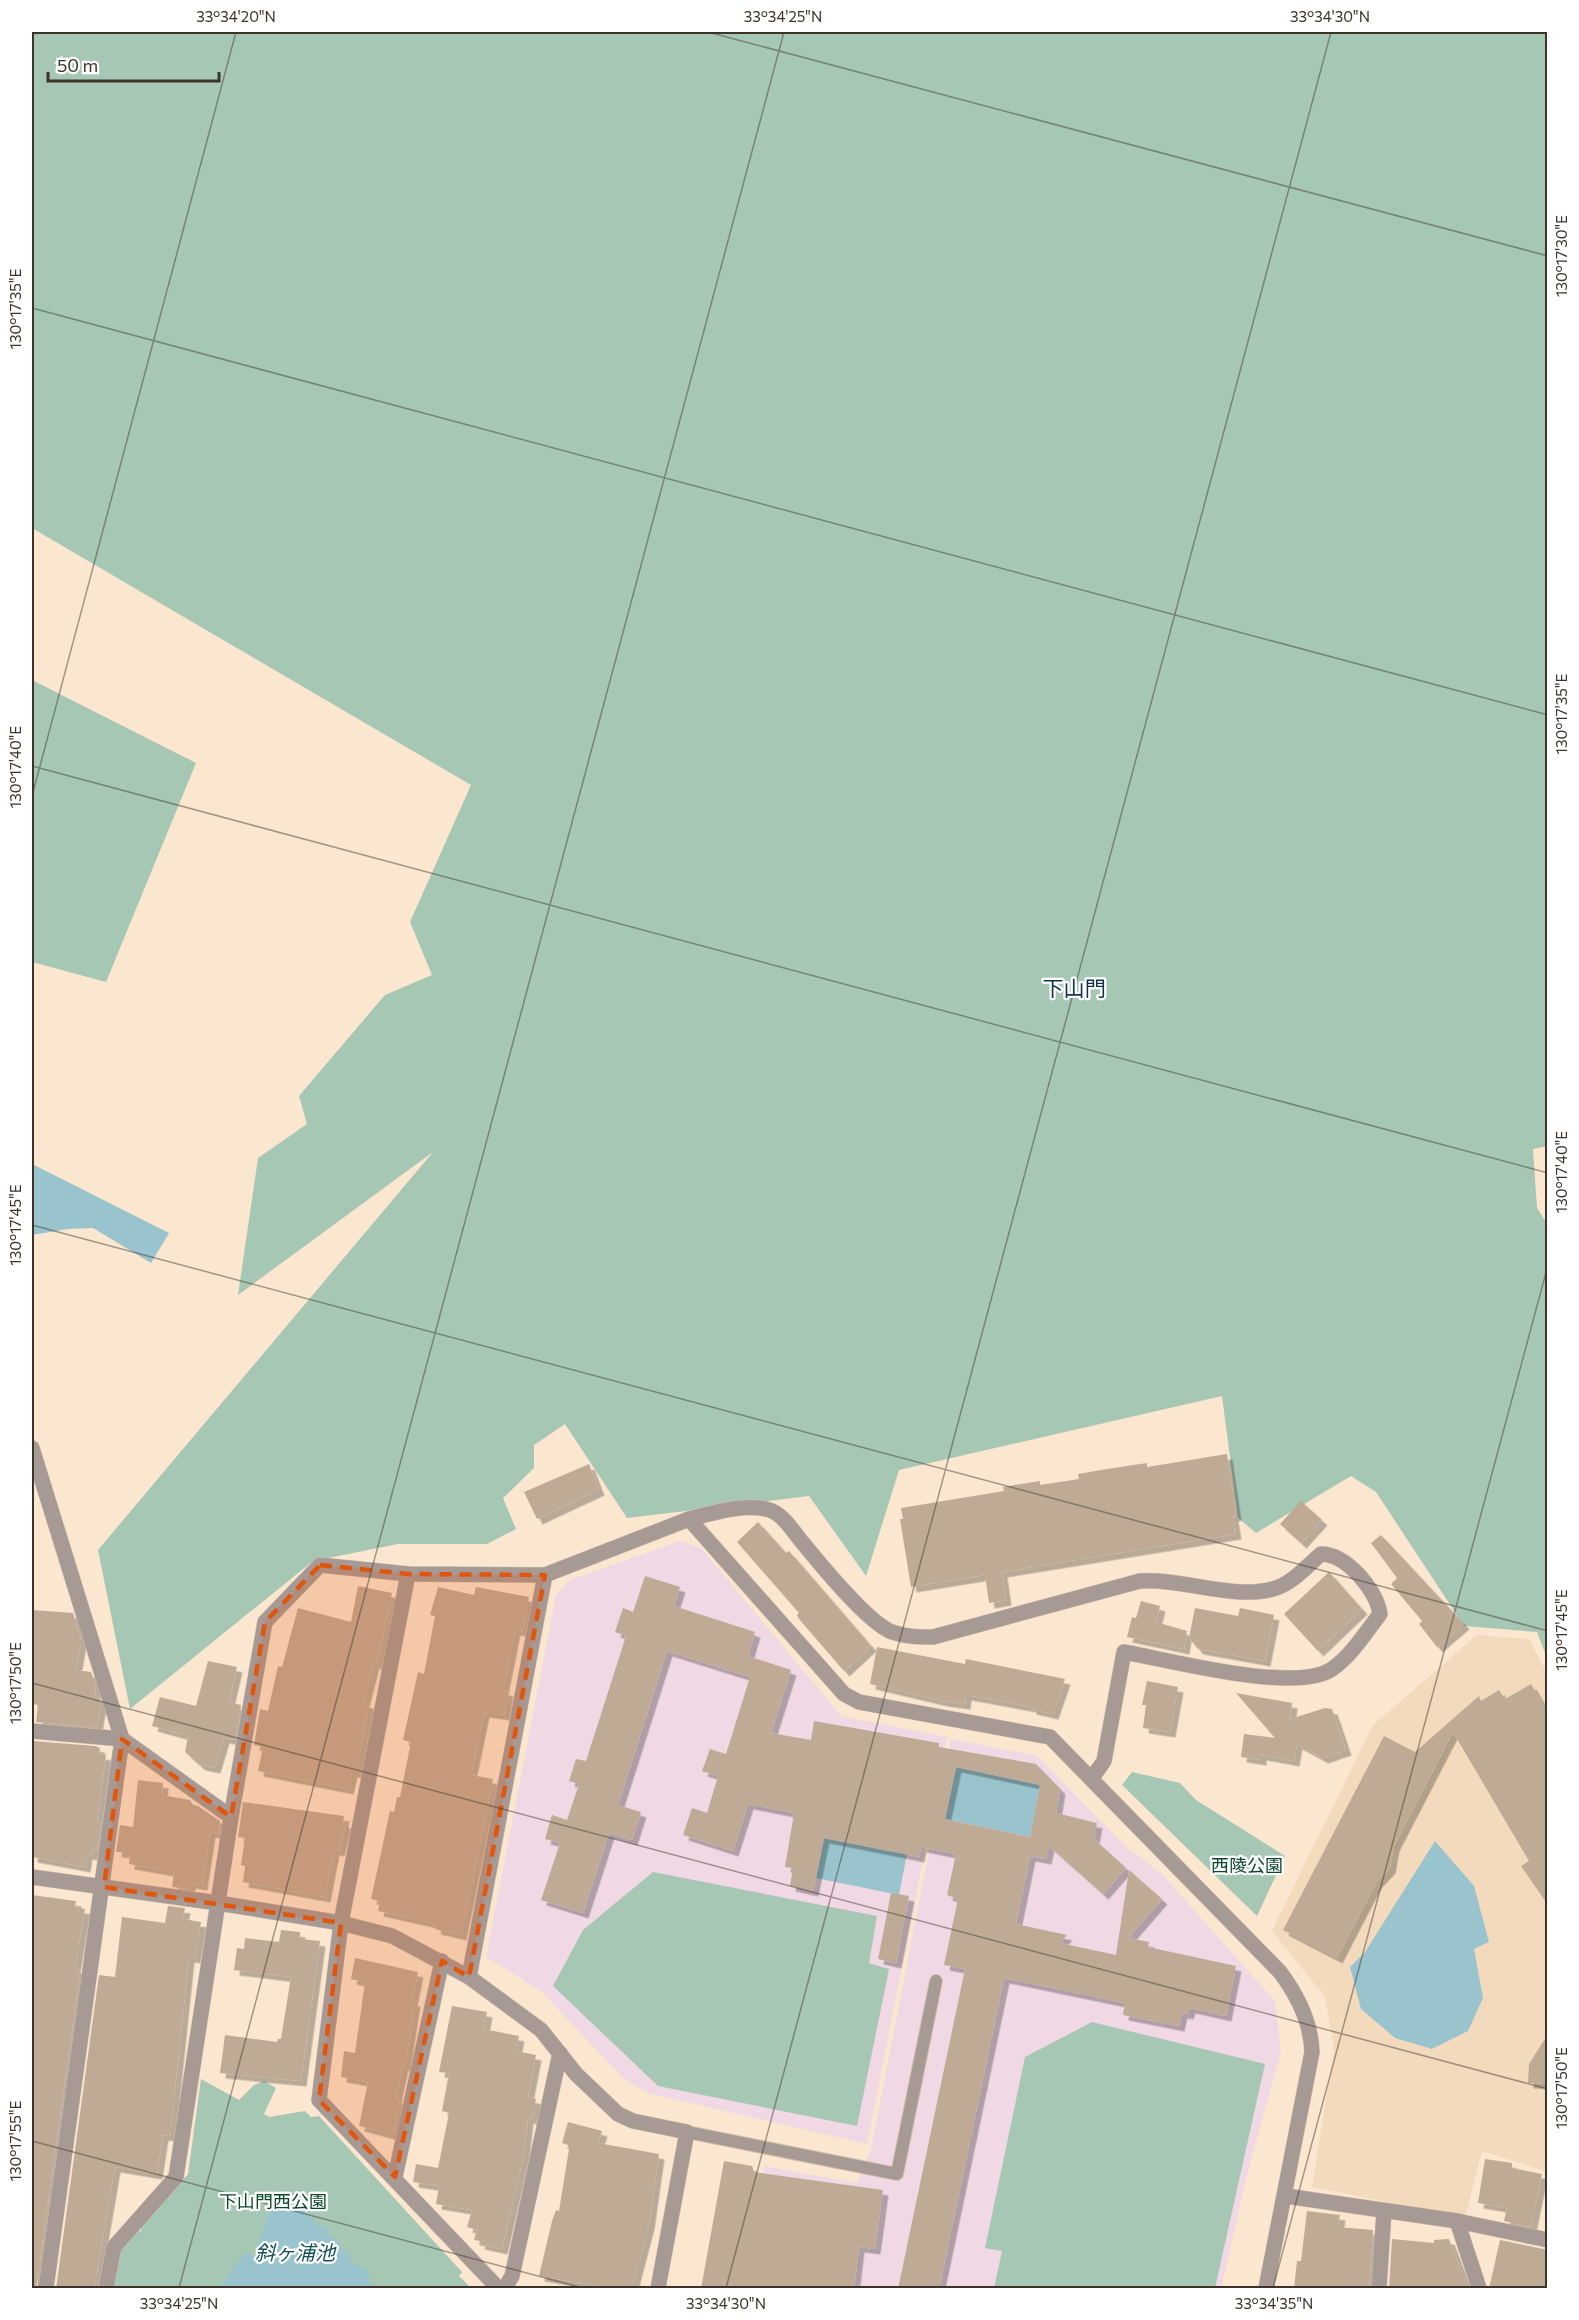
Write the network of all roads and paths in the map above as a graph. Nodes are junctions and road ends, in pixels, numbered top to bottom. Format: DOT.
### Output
graph roads {
  1 [pos="32,1448"];
  2 [pos="689,1519"];
  3 [pos="408,1574"];
  4 [pos="545,1575"];
  5 [pos="32,1731"];
  6 [pos="122,1739"];
  7 [pos="1092,1778"];
  8 [pos="231,1817"];
  9 [pos="32,1877"];
  10 [pos="104,1887"];
  11 [pos="218,1903"];
  12 [pos="340,1923"];
  13 [pos="442,1961"];
  14 [pos="469,1977"];
  15 [pos="936,1982"];
  16 [pos="560,2053"];
  17 [pos="687,2132"];
  18 [pos="395,2177"];
  19 [pos="1286,2196"];
  20 [pos="1384,2211"];
  21 [pos="1457,2221"];
  22 [pos="1548,2240"];
  23 [pos="46,2289"];
  24 [pos="106,2289"];
  25 [pos="498,2289"];
  26 [pos="505,2289"];
  27 [pos="658,2289"];
  28 [pos="1266,2289"];
  29 [pos="1379,2289"];
  30 [pos="1479,2289"];
  1 -- 6 [label="street"];
  2 -- 4 [label="street"];
  2 -- 7 [label="street"];
  2 -- 7 [label="street"];
  3 -- 4 [label="street"];
  3 -- 8 [label="street"];
  3 -- 12 [label="street"];
  4 -- 14 [label="street"];
  5 -- 6 [label="street"];
  6 -- 8 [label="street"];
  6 -- 10 [label="street"];
  7 -- 19 [label="street"];
  8 -- 11 [label="street"];
  9 -- 10 [label="street"];
  10 -- 11 [label="street"];
  10 -- 23 [label="street"];
  11 -- 12 [label="street"];
  11 -- 24 [label="street"];
  12 -- 13 [label="street"];
  12 -- 18 [label="street"];
  13 -- 14 [label="street"];
  13 -- 18 [label="street"];
  14 -- 16 [label="street"];
  15 -- 17 [label="lane"];
  16 -- 17 [label="street"];
  16 -- 26 [label="street"];
  17 -- 27 [label="street"];
  18 -- 25 [label="street"];
  19 -- 20 [label="street"];
  19 -- 28 [label="street"];
  20 -- 21 [label="street"];
  20 -- 29 [label="street"];
  21 -- 22 [label="street"];
  21 -- 30 [label="street"];
}
